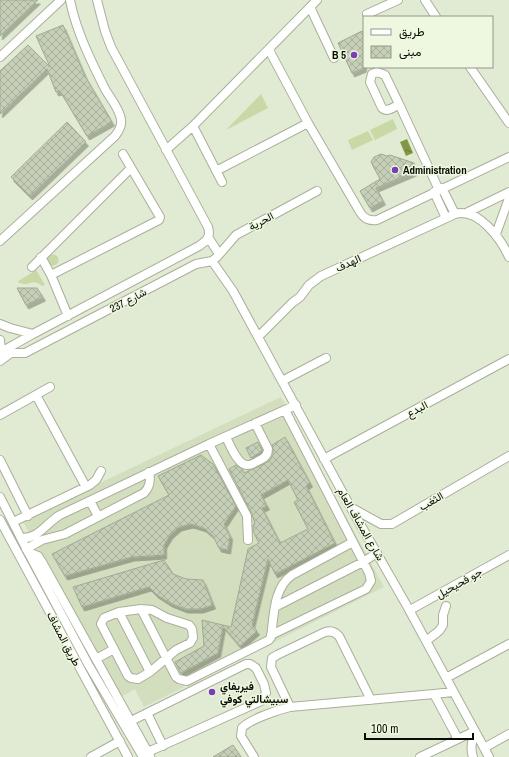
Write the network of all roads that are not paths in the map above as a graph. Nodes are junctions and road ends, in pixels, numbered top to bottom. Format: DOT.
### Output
graph roads {
  1 [pos="61,0"];
  2 [pos="70,0"];
  3 [pos="97,0"];
  4 [pos="317,0"];
  5 [pos="398,0"];
  6 [pos="425,0"];
  7 [pos="310,7"];
  8 [pos="367,14"];
  9 [pos="435,16"];
  10 [pos="269,50"];
  11 [pos="0,57"];
  12 [pos="334,58"];
  13 [pos="471,68"];
  14 [pos="400,104"];
  15 [pos="308,123"];
  16 [pos="509,124"];
  17 [pos="193,126"];
  18 [pos="166,150"];
  19 [pos="123,154"];
  20 [pos="509,157"];
  21 [pos="131,168"];
  22 [pos="216,171"];
  23 [pos="222,182"];
  24 [pos="438,190"];
  25 [pos="317,191"];
  26 [pos="509,192"];
  27 [pos="509,198"];
  28 [pos="466,213"];
  29 [pos="455,214"];
  30 [pos="446,218"];
  31 [pos="496,234"];
  32 [pos="208,237"];
  33 [pos="509,237"];
  34 [pos="0,240"];
  35 [pos="501,241"];
  36 [pos="219,254"];
  37 [pos="41,257"];
  38 [pos="509,257"];
  39 [pos="212,261"];
  40 [pos="32,267"];
  41 [pos="53,274"];
  42 [pos="72,313"];
  43 [pos="0,324"];
  44 [pos="33,334"];
  45 [pos="258,337"];
  46 [pos="0,340"];
  47 [pos="0,355"];
  48 [pos="326,358"];
  49 [pos="509,359"];
  50 [pos="282,381"];
  51 [pos="50,387"];
  52 [pos="36,395"];
  53 [pos="296,405"];
  54 [pos="285,410"];
  55 [pos="0,414"];
  56 [pos="255,423"];
  57 [pos="226,437"];
  58 [pos="209,444"];
  59 [pos="509,456"];
  60 [pos="324,459"];
  61 [pos="0,460"];
  62 [pos="101,471"];
  63 [pos="150,472"];
  64 [pos="86,487"];
  65 [pos="0,497"];
  66 [pos="90,501"];
  67 [pos="351,508"];
  68 [pos="28,516"];
  69 [pos="98,516"];
  70 [pos="0,520"];
  71 [pos="13,522"];
  72 [pos="22,538"];
  73 [pos="248,540"];
  74 [pos="352,542"];
  75 [pos="27,550"];
  76 [pos="377,553"];
  77 [pos="509,556"];
  78 [pos="364,562"];
  79 [pos="446,606"];
  80 [pos="275,608"];
  81 [pos="141,609"];
  82 [pos="410,610"];
  83 [pos="119,612"];
  84 [pos="271,635"];
  85 [pos="426,641"];
  86 [pos="509,644"];
  87 [pos="114,649"];
  88 [pos="166,658"];
  89 [pos="96,659"];
  90 [pos="150,672"];
  91 [pos="446,678"];
  92 [pos="454,692"];
  93 [pos="434,694"];
  94 [pos="371,700"];
  95 [pos="290,707"];
  96 [pos="147,713"];
  97 [pos="131,721"];
  98 [pos="475,731"];
  99 [pos="509,734"];
  100 [pos="458,739"];
  101 [pos="120,741"];
  102 [pos="163,746"];
  103 [pos="484,748"];
  104 [pos="147,755"];
  105 [pos="91,757"];
  106 [pos="128,757"];
  107 [pos="254,757"];
  108 [pos="420,757"];
  109 [pos="473,757"];
  110 [pos="488,757"];
  1 -- 11 [label="street"];
  2 -- 34 [label="street"];
  3 -- 18 [label="street"];
  4 -- 7 [label="street"];
  5 -- 8 [label="street"];
  6 -- 9 [label="street"];
  7 -- 10 [label="street"];
  7 -- 12 [label="street"];
  10 -- 15 [label="street"];
  10 -- 17 [label="street"];
  13 -- 16 [label="street"];
  14 -- 14 [label="street"];
  14 -- 24 [label="street"];
  15 -- 22 [label="street"];
  15 -- 24 [label="street"];
  17 -- 18 [label="street"];
  17 -- 22 [label="street"];
  18 -- 32 [label="street"];
  19 -- 21 [label="street"];
  20 -- 24 [label="street"];
  21 -- 37 [label="street"];
  21 -- 41 [label="street"];
  22 -- 23 [label="street"];
  24 -- 29 [label="street"];
  24 -- 30 [label="street"];
  25 -- 36 [label="street, الحرية"];
  26 -- 28 [label="street"];
  27 -- 31 [label="street"];
  28 -- 29 [label="street, الهدف"];
  28 -- 31 [label="street"];
  29 -- 30 [label="street, الهدف"];
  30 -- 45 [label="street, الهدف"];
  31 -- 35 [label="street"];
  32 -- 36 [label="street"];
  32 -- 42 [label="street"];
  33 -- 35 [label="street"];
  35 -- 38 [label="street"];
  36 -- 39 [label="street, الحرية"];
  37 -- 40 [label="street"];
  37 -- 41 [label="street"];
  39 -- 45 [label="street, شارع المشاف العام"];
  39 -- 47 [label="street, شارع 237"];
  41 -- 42 [label="street"];
  42 -- 44 [label="street"];
  43 -- 44 [label="street"];
  44 -- 47 [label="street"];
  45 -- 50 [label="street, شارع المشاف العام"];
  46 -- 47 [label="street"];
  48 -- 50 [label="street"];
  49 -- 60 [label="street, البدع"];
  50 -- 53 [label="street, شارع المشاف العام"];
  51 -- 52 [label="street"];
  52 -- 55 [label="street"];
  52 -- 64 [label="street"];
  53 -- 54 [label="street"];
  53 -- 60 [label="street, شارع المشاف العام"];
  54 -- 56 [label="street"];
  54 -- 74 [label="street"];
  56 -- 57 [label="street"];
  56 -- 57 [label="street"];
  57 -- 58 [label="street"];
  58 -- 63 [label="street"];
  58 -- 73 [label="street"];
  59 -- 67 [label="street, الثغب"];
  60 -- 67 [label="street, شارع المشاف العام"];
  61 -- 68 [label="street"];
  62 -- 64 [label="street"];
  63 -- 66 [label="street"];
  63 -- 69 [label="street"];
  64 -- 68 [label="street"];
  65 -- 71 [label="street, طريق المشاف"];
  66 -- 69 [label="street"];
  66 -- 72 [label="street"];
  67 -- 76 [label="street, شارع المشاف العام"];
  68 -- 71 [label="street"];
  69 -- 75 [label="street"];
  70 -- 101 [label="street, طريق المشاف"];
  71 -- 72 [label="street, طريق المشاف"];
  72 -- 75 [label="street, طريق المشاف"];
  74 -- 78 [label="street"];
  74 -- 80 [label="street"];
  75 -- 89 [label="street, طريق المشاف"];
  75 -- 104 [label="street, طريق المشاف"];
  76 -- 78 [label="street"];
  76 -- 82 [label="street, شارع المشاف العام"];
  77 -- 82 [label="street, جو فحيحيل"];
  78 -- 80 [label="street"];
  78 -- 84 [label="street"];
  79 -- 85 [label="street"];
  80 -- 84 [label="street"];
  81 -- 83 [label="street"];
  81 -- 88 [label="street"];
  81 -- 88 [label="street"];
  82 -- 85 [label="street, شارع المشاف العام"];
  83 -- 87 [label="street"];
  83 -- 90 [label="street"];
  84 -- 88 [label="street"];
  85 -- 91 [label="street, شارع المشاف العام"];
  86 -- 91 [label="street"];
  87 -- 89 [label="street"];
  87 -- 90 [label="street"];
  88 -- 90 [label="street"];
  89 -- 97 [label="street, طريق المشاف"];
  91 -- 92 [label="street, شارع المشاف العام"];
  92 -- 93 [label="street"];
  92 -- 98 [label="street, شارع المشاف العام"];
  93 -- 94 [label="street"];
  93 -- 100 [label="street"];
  94 -- 95 [label="street"];
  94 -- 95 [label="street"];
  95 -- 107 [label="street"];
  96 -- 97 [label="street"];
  96 -- 102 [label="street"];
  96 -- 102 [label="street"];
  97 -- 104 [label="street, طريق المشاف"];
  98 -- 100 [label="street"];
  98 -- 103 [label="street, شارع المشاف العام"];
  98 -- 109 [label="street"];
  99 -- 103 [label="street"];
  100 -- 108 [label="street"];
  101 -- 105 [label="street"];
  101 -- 106 [label="street, طريق المشاف"];
  102 -- 104 [label="street"];
  103 -- 110 [label="street, شارع المشاف العام"];
}
